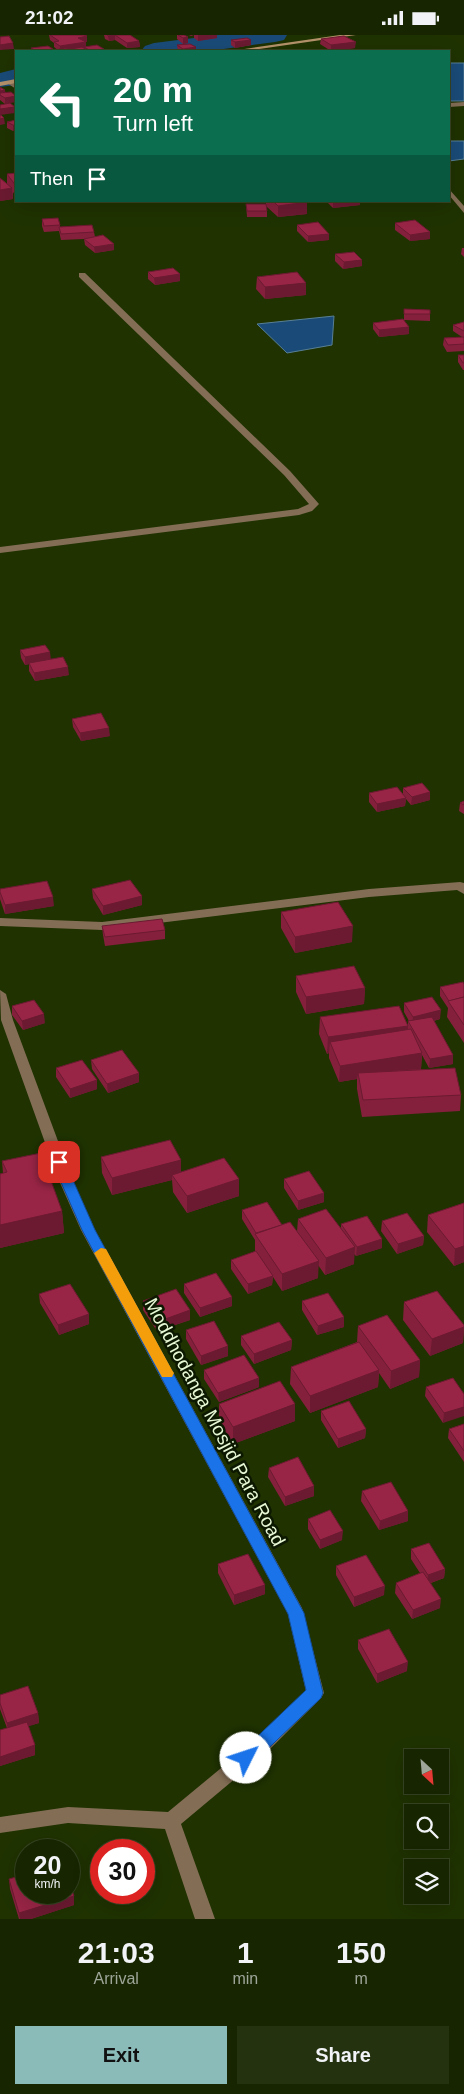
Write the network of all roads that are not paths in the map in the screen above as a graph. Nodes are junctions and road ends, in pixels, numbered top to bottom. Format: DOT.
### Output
graph roads {
  1 [pos="353,35"];
  2 [pos="241,50"];
  3 [pos="15,81"];
  4 [pos="9,82"];
  5 [pos="0,83"];
  6 [pos="15,86"];
  7 [pos="464,104"];
  8 [pos="450,105"];
  9 [pos="450,192"];
  10 [pos="464,211"];
  11 [pos="82,275"];
  12 [pos="0,550"];
  13 [pos="464,891"];
  14 [pos="0,922"];
  15 [pos="0,995"];
  16 [pos="171,1821"];
  17 [pos="0,1825"];
  18 [pos="205,1919"];
  1 -- 2 [label="main road"];
  3 -- 4 [label="main road"];
  4 -- 5 [label="main road"];
  4 -- 6 [label="street"];
  7 -- 8 [label="street"];
  9 -- 10 [label="street"];
  11 -- 12 [label="street"];
  13 -- 14 [label="street"];
  15 -- 16 [label="street, Moddhodanga Mosjid Para Road"];
  16 -- 17 [label="street"];
  16 -- 18 [label="street"];
}
